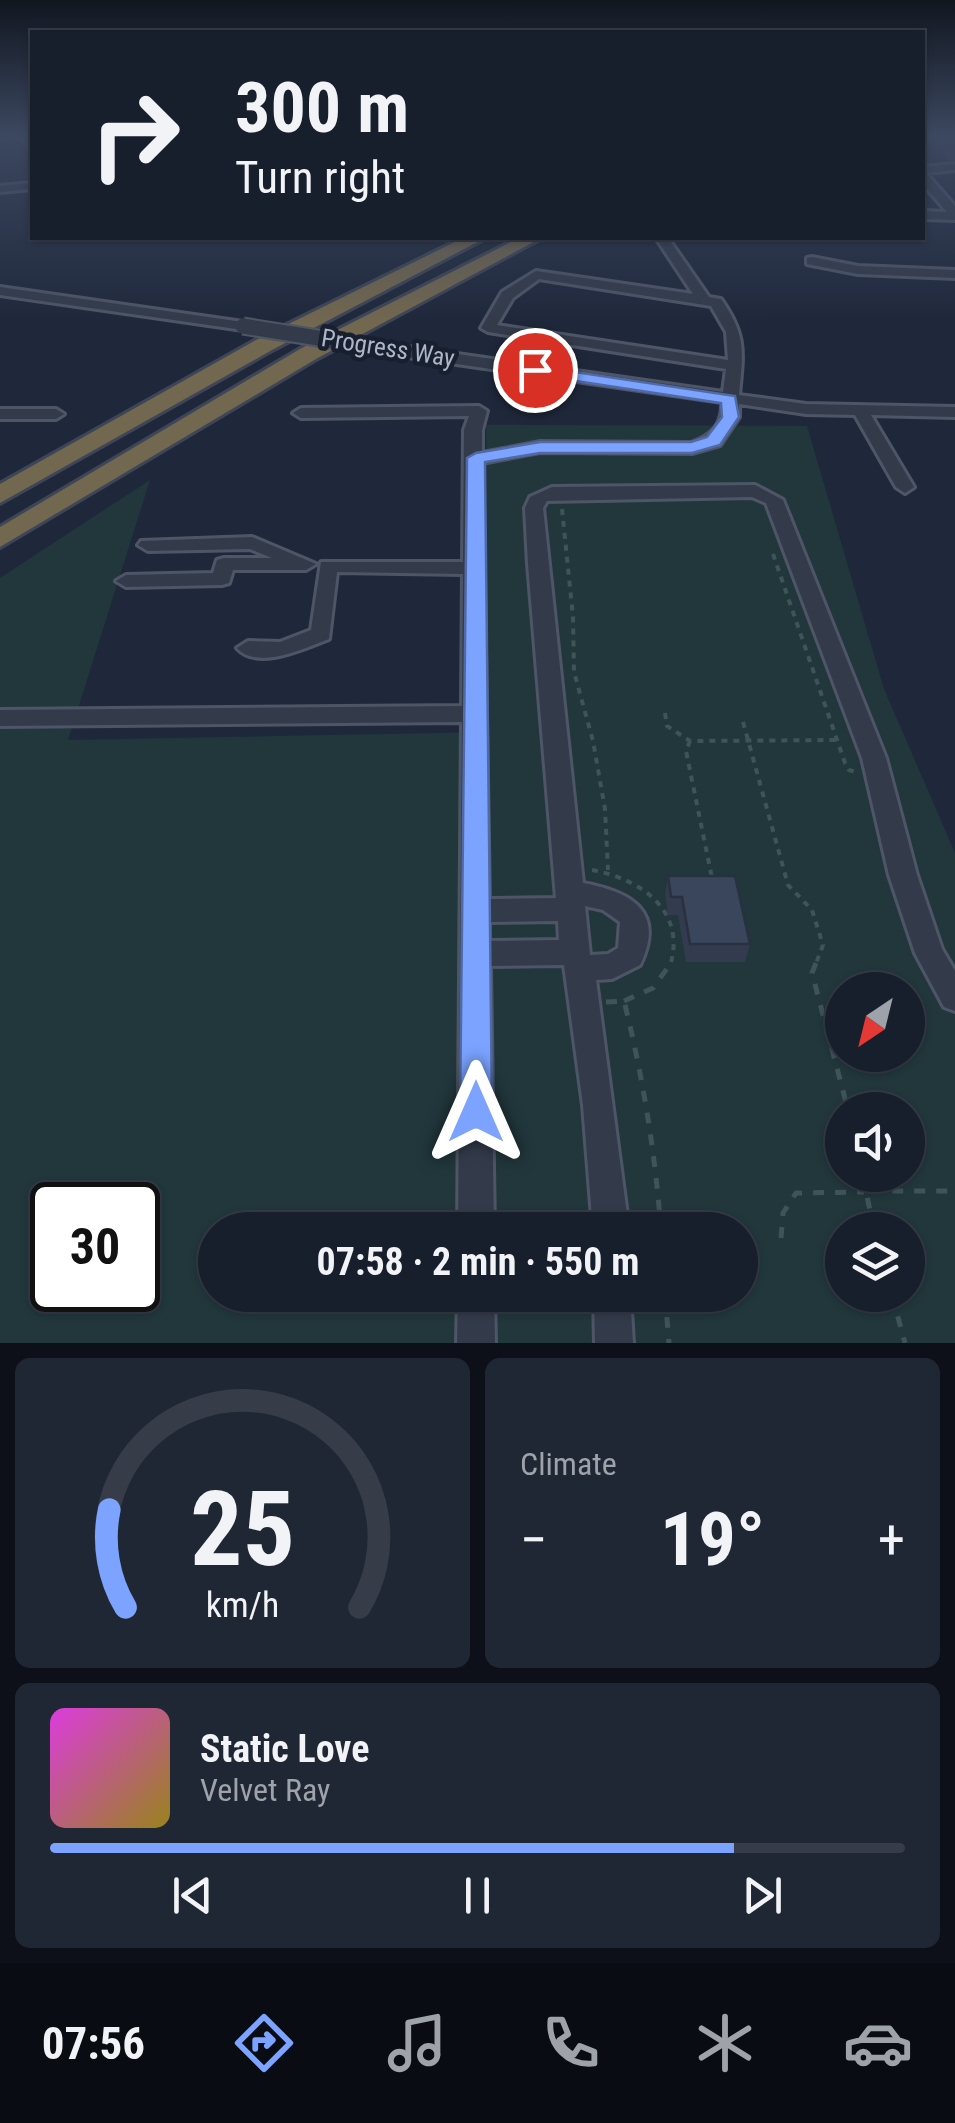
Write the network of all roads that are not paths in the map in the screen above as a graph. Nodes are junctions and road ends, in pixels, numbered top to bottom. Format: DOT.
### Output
graph roads {
  1 [pos="940,196"];
  2 [pos="954,212"];
  3 [pos="925,215"];
  4 [pos="472,240"];
  5 [pos="528,240"];
  6 [pos="537,240"];
  7 [pos="663,240"];
  8 [pos="812,261"];
  9 [pos="476,266"];
  10 [pos="955,274"];
  11 [pos="0,291"];
  12 [pos="704,300"];
  13 [pos="736,366"];
  14 [pos="729,399"];
  15 [pos="860,410"];
  16 [pos="955,412"];
  17 [pos="301,413"];
  18 [pos="0,414"];
  19 [pos="56,414"];
  20 [pos="476,458"];
  21 [pos="905,487"];
  22 [pos="0,495"];
  23 [pos="0,538"];
  24 [pos="148,545"];
  25 [pos="226,554"];
  26 [pos="317,565"];
  27 [pos="474,568"];
  28 [pos="126,581"];
  29 [pos="248,648"];
  30 [pos="476,714"];
  31 [pos="0,718"];
  32 [pos="570,901"];
  33 [pos="476,911"];
  34 [pos="476,954"];
  35 [pos="577,960"];
  36 [pos="955,998"];
  37 [pos="476,1212"];
  38 [pos="609,1212"];
  39 [pos="476,1312"];
  40 [pos="613,1312"];
  41 [pos="476,1343"];
  42 [pos="614,1343"];
  1 -- 2 [label="street"];
  2 -- 3 [label="street"];
  4 -- 22 [label="highway"];
  5 -- 9 [label="highway"];
  6 -- 9 [label="highway"];
  7 -- 12 [label="street"];
  8 -- 10 [label="street"];
  9 -- 23 [label="highway"];
  11 -- 14 [label="street, Progress Way, bridge"];
  12 -- 13 [label="street"];
  12 -- 13 [label="street"];
  13 -- 14 [label="street"];
  14 -- 15 [label="street, Progress Way"];
  14 -- 20 [label="street"];
  15 -- 16 [label="street, Progress Way"];
  15 -- 21 [label="street"];
  17 -- 20 [label="street"];
  18 -- 19 [label="street"];
  20 -- 27 [label="street"];
  24 -- 25 [label="street"];
  25 -- 26 [label="street"];
  25 -- 28 [label="street"];
  26 -- 27 [label="street"];
  26 -- 29 [label="street"];
  27 -- 30 [label="street"];
  30 -- 31 [label="street"];
  30 -- 33 [label="street"];
  32 -- 33 [label="street"];
  32 -- 35 [label="street"];
  32 -- 35 [label="street"];
  32 -- 36 [label="street"];
  33 -- 34 [label="street"];
  34 -- 35 [label="street"];
  34 -- 37 [label="street"];
  35 -- 38 [label="street"];
  39 -- 41 [label="street"];
  40 -- 42 [label="street"];
}
